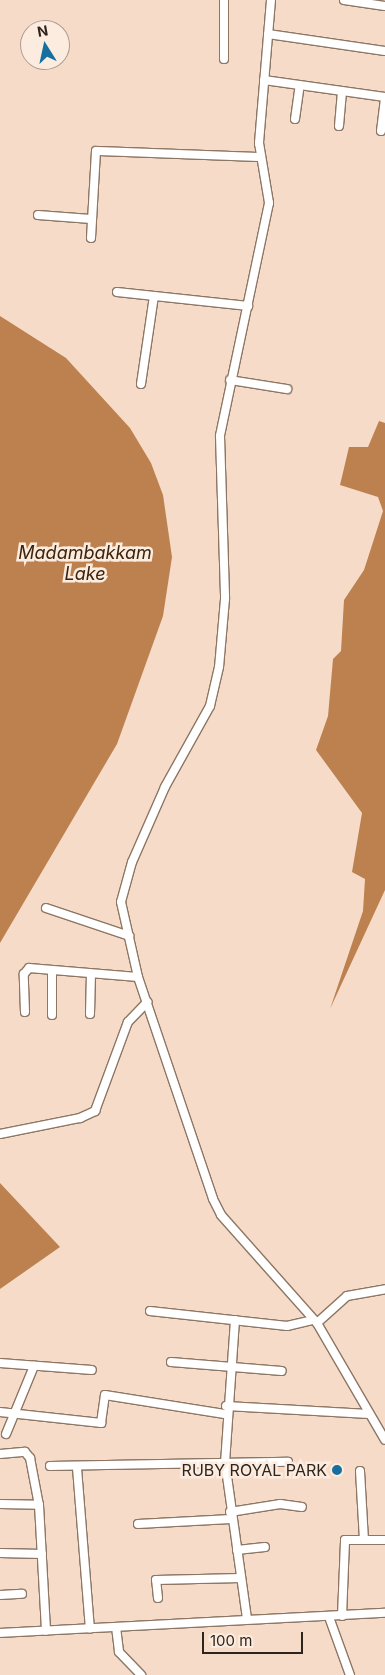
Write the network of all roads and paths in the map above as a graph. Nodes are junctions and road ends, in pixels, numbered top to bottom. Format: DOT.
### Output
graph roads {
  1 [pos="224,0"];
  2 [pos="271,0"];
  3 [pos="344,0"];
  4 [pos="385,6"];
  5 [pos="268,34"];
  6 [pos="385,51"];
  7 [pos="224,59"];
  8 [pos="264,80"];
  9 [pos="300,85"];
  10 [pos="342,91"];
  11 [pos="385,97"];
  12 [pos="295,119"];
  13 [pos="339,126"];
  14 [pos="381,131"];
  15 [pos="261,157"];
  16 [pos="38,215"];
  17 [pos="91,219"];
  18 [pos="91,238"];
  19 [pos="118,292"];
  20 [pos="154,296"];
  21 [pos="248,306"];
  22 [pos="230,380"];
  23 [pos="141,384"];
  24 [pos="287,390"];
  25 [pos="46,908"];
  26 [pos="129,936"];
  27 [pos="52,972"];
  28 [pos="91,974"];
  29 [pos="138,977"];
  30 [pos="147,1002"];
  31 [pos="25,1012"];
  32 [pos="90,1014"];
  33 [pos="52,1015"];
  34 [pos="0,1134"];
  35 [pos="385,1289"];
  36 [pos="150,1311"];
  37 [pos="235,1320"];
  38 [pos="315,1321"];
  39 [pos="171,1362"];
  40 [pos="0,1363"];
  41 [pos="34,1366"];
  42 [pos="230,1367"];
  43 [pos="92,1370"];
  44 [pos="282,1371"];
  45 [pos="225,1410"];
  46 [pos="0,1412"];
  47 [pos="14,1414"];
  48 [pos="369,1414"];
  49 [pos="6,1434"];
  50 [pos="385,1440"];
  51 [pos="0,1454"];
  52 [pos="225,1462"];
  53 [pos="288,1462"];
  54 [pos="50,1466"];
  55 [pos="77,1468"];
  56 [pos="360,1471"];
  57 [pos="0,1504"];
  58 [pos="39,1505"];
  59 [pos="302,1507"];
  60 [pos="231,1515"];
  61 [pos="138,1524"];
  62 [pos="364,1540"];
  63 [pos="385,1540"];
  64 [pos="265,1547"];
  65 [pos="237,1550"];
  66 [pos="0,1553"];
  67 [pos="42,1554"];
  68 [pos="241,1578"];
  69 [pos="22,1594"];
  70 [pos="0,1595"];
  71 [pos="158,1598"];
  72 [pos="385,1613"];
  73 [pos="342,1616"];
  74 [pos="328,1617"];
  75 [pos="247,1619"];
  76 [pos="116,1627"];
  77 [pos="90,1628"];
  78 [pos="46,1631"];
  79 [pos="0,1633"];
  80 [pos="133,1672"];
  81 [pos="142,1675"];
  82 [pos="350,1675"];
  1 -- 7 [label="street"];
  2 -- 5 [label="street"];
  3 -- 4 [label="street"];
  5 -- 6 [label="street"];
  5 -- 8 [label="street"];
  8 -- 9 [label="street"];
  8 -- 15 [label="street"];
  9 -- 10 [label="street"];
  9 -- 12 [label="street"];
  10 -- 11 [label="street"];
  10 -- 13 [label="street"];
  11 -- 14 [label="street"];
  15 -- 17 [label="street"];
  15 -- 21 [label="street"];
  16 -- 17 [label="street"];
  17 -- 18 [label="street"];
  19 -- 20 [label="street"];
  20 -- 21 [label="street"];
  20 -- 23 [label="street"];
  21 -- 22 [label="street"];
  22 -- 24 [label="street"];
  22 -- 26 [label="street"];
  25 -- 26 [label="street"];
  26 -- 29 [label="street"];
  27 -- 28 [label="street"];
  27 -- 31 [label="street"];
  27 -- 33 [label="street"];
  28 -- 29 [label="street"];
  28 -- 32 [label="street"];
  29 -- 30 [label="street"];
  30 -- 34 [label="street"];
  30 -- 38 [label="street"];
  35 -- 38 [label="street"];
  36 -- 37 [label="street"];
  37 -- 38 [label="street"];
  37 -- 42 [label="street"];
  38 -- 48 [label="street"];
  39 -- 42 [label="street"];
  40 -- 41 [label="street"];
  41 -- 43 [label="street"];
  41 -- 47 [label="street"];
  42 -- 44 [label="street"];
  42 -- 45 [label="street"];
  45 -- 47 [label="street"];
  45 -- 48 [label="street"];
  45 -- 52 [label="street"];
  46 -- 47 [label="street"];
  47 -- 49 [label="street"];
  48 -- 50 [label="street"];
  51 -- 58 [label="street"];
  52 -- 53 [label="street"];
  52 -- 55 [label="street"];
  52 -- 60 [label="street"];
  54 -- 55 [label="street"];
  55 -- 77 [label="street"];
  56 -- 62 [label="street"];
  57 -- 58 [label="street"];
  58 -- 67 [label="street"];
  59 -- 60 [label="street"];
  60 -- 61 [label="street"];
  60 -- 65 [label="street"];
  62 -- 63 [label="street"];
  62 -- 73 [label="street"];
  64 -- 65 [label="street"];
  65 -- 68 [label="street"];
  66 -- 67 [label="street"];
  67 -- 78 [label="street"];
  68 -- 71 [label="street"];
  68 -- 75 [label="street"];
  69 -- 70 [label="street"];
  72 -- 73 [label="street"];
  73 -- 74 [label="street"];
  74 -- 75 [label="street"];
  74 -- 82 [label="street"];
  75 -- 76 [label="street"];
  76 -- 77 [label="street"];
  76 -- 80 [label="street"];
  77 -- 78 [label="street"];
  78 -- 79 [label="street"];
  80 -- 81 [label="street"];
}
